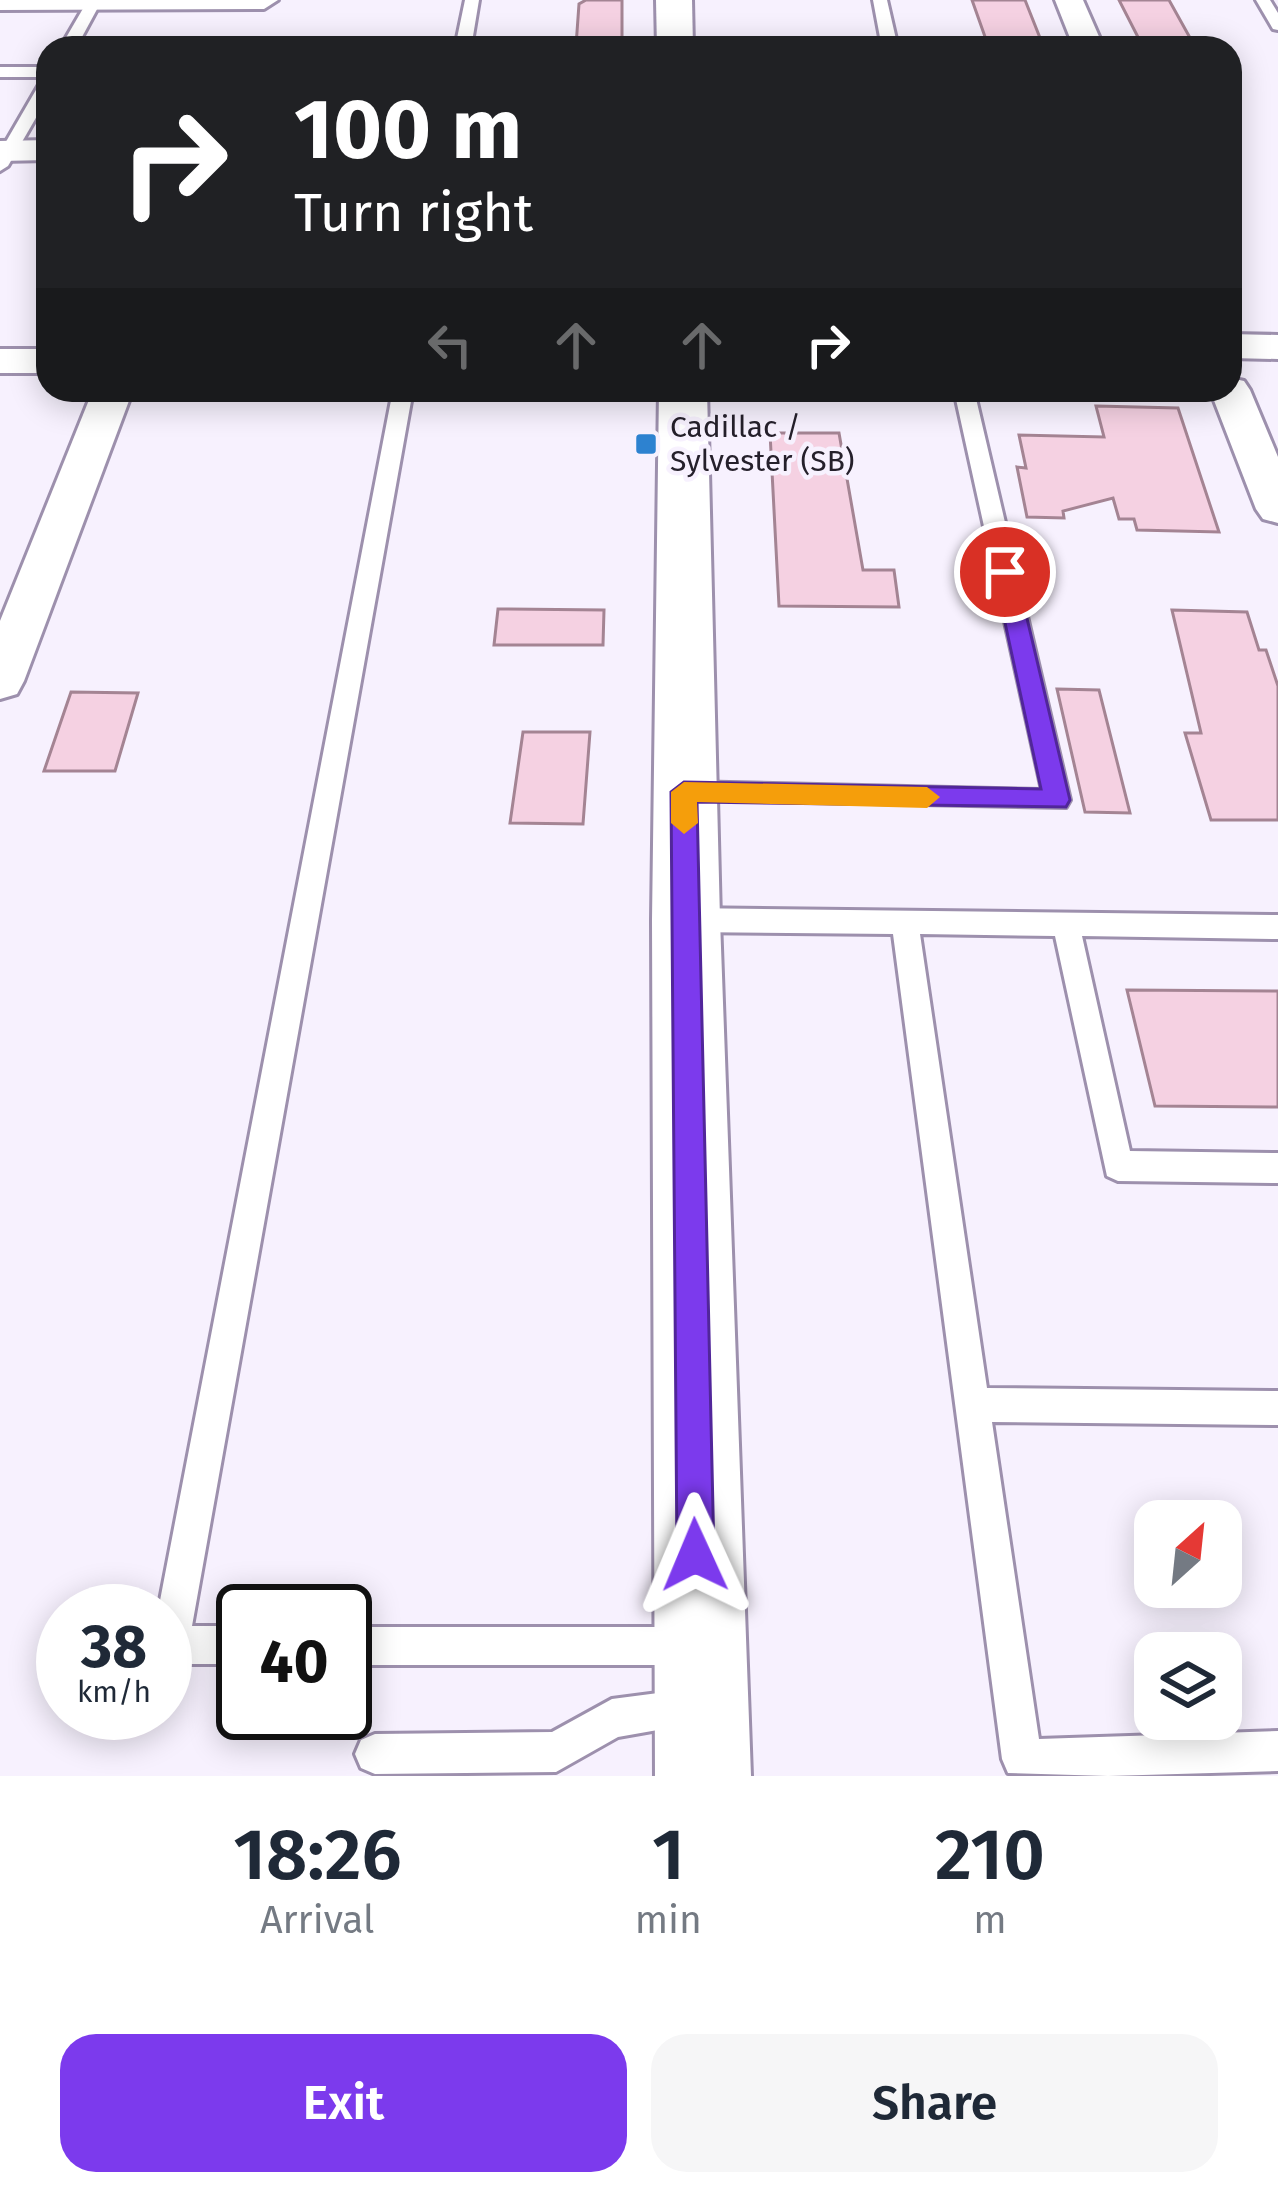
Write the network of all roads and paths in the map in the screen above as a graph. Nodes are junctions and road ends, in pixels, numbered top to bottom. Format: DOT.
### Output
graph roads {
  1 [pos="95,0"];
  2 [pos="264,0"];
  3 [pos="472,0"];
  4 [pos="674,0"];
  5 [pos="880,0"];
  6 [pos="1069,0"];
  7 [pos="1263,0"];
  8 [pos="0,1"];
  9 [pos="1278,26"];
  10 [pos="252,32"];
  11 [pos="75,36"];
  12 [pos="466,36"];
  13 [pos="675,36"];
  14 [pos="888,36"];
  15 [pos="1084,36"];
  16 [pos="0,72"];
  17 [pos="36,72"];
  18 [pos="36,102"];
  19 [pos="36,152"];
  20 [pos="3,156"];
  21 [pos="1242,346"];
  22 [pos="1278,347"];
  23 [pos="0,361"];
  24 [pos="36,361"];
  25 [pos="107,402"];
  26 [pos="401,402"];
  27 [pos="683,402"];
  28 [pos="967,402"];
  29 [pos="1235,402"];
  30 [pos="1278,509"];
  31 [pos="2,670"];
  32 [pos="684,792"];
  33 [pos="686,920"];
  34 [pos="905,923"];
  35 [pos="1066,925"];
  36 [pos="1278,927"];
  37 [pos="1278,1168"];
  38 [pos="974,1406"];
  39 [pos="1278,1408"];
  40 [pos="216,1646"];
  41 [pos="372,1651"];
  42 [pos="700,1709"];
  43 [pos="1278,1751"];
  44 [pos="375,1754"];
  1 -- 2 [label="street"];
  1 -- 8 [label="street"];
  1 -- 11 [label="lane"];
  2 -- 10 [label="street"];
  3 -- 12 [label="lane"];
  4 -- 13 [label="street"];
  5 -- 14 [label="lane"];
  6 -- 15 [label="street"];
  7 -- 9 [label="lane"];
  16 -- 17 [label="lane"];
  18 -- 20 [label="lane"];
  19 -- 20 [label="street"];
  21 -- 22 [label="street"];
  23 -- 24 [label="street"];
  25 -- 31 [label="street"];
  26 -- 40 [label="lane"];
  27 -- 32 [label="street"];
  28 -- 32 [label="lane"];
  29 -- 30 [label="street"];
  32 -- 33 [label="street"];
  33 -- 34 [label="lane"];
  33 -- 42 [label="street"];
  34 -- 35 [label="lane"];
  34 -- 38 [label="lane"];
  35 -- 36 [label="lane"];
  35 -- 37 [label="lane"];
  38 -- 39 [label="lane"];
  38 -- 43 [label="lane"];
  41 -- 42 [label="lane"];
  42 -- 44 [label="lane"];
}
